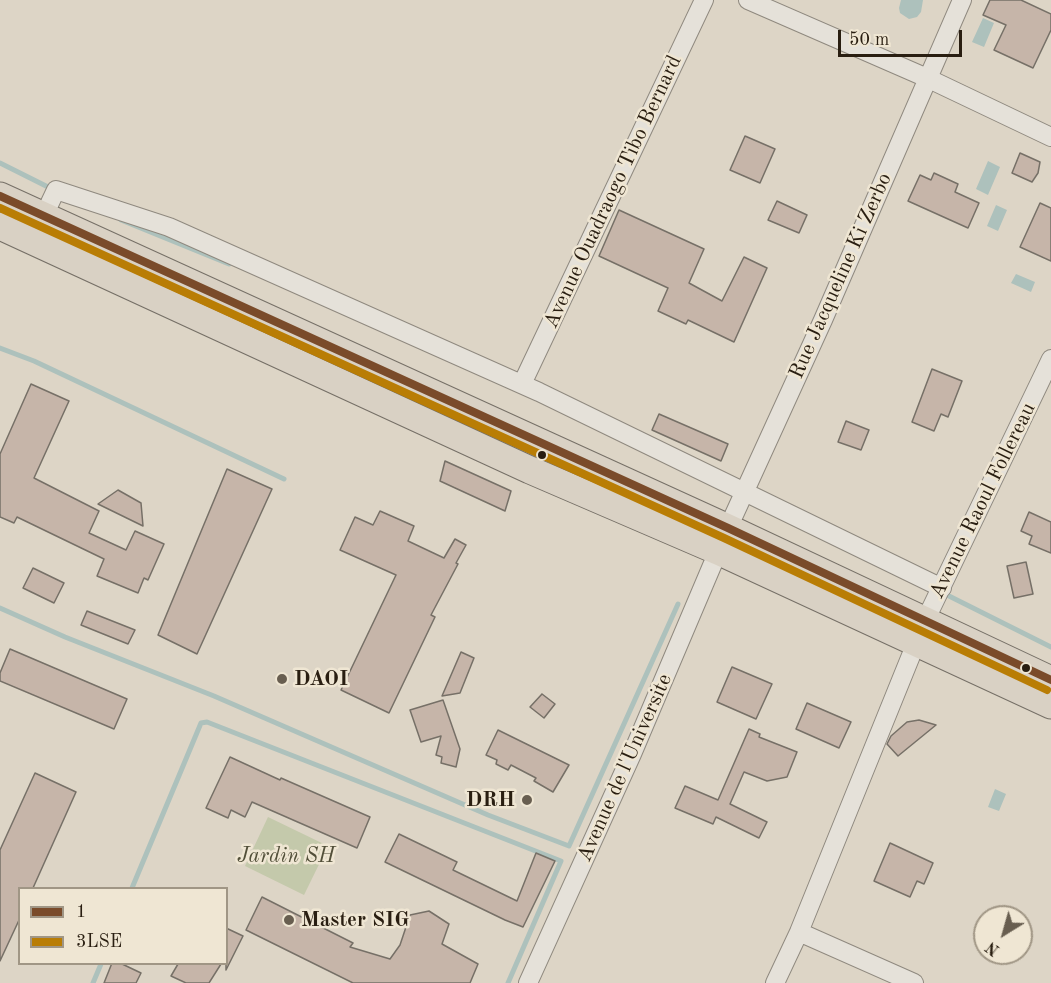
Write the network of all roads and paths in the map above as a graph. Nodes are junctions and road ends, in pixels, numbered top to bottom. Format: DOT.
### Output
graph roads {
  1 [pos="704,0"];
  2 [pos="748,0"];
  3 [pos="962,0"];
  4 [pos="927,78"];
  5 [pos="1051,137"];
  6 [pos="0,196"];
  7 [pos="44,216"];
  8 [pos="0,226"];
  9 [pos="31,240"];
  10 [pos="1050,365"];
  11 [pos="522,384"];
  12 [pos="746,491"];
  13 [pos="723,539"];
  14 [pos="942,588"];
  15 [pos="921,632"];
  16 [pos="1051,680"];
  17 [pos="1051,705"];
  18 [pos="799,932"];
  19 [pos="528,983"];
  20 [pos="775,983"];
  21 [pos="915,983"];
  1 -- 11 [label="street, Avenue Ouadraogo Tibo Bernard"];
  2 -- 4 [label="street"];
  3 -- 4 [label="street, Rue Jacqueline Ki Zerbo"];
  4 -- 5 [label="street"];
  4 -- 12 [label="street, Rue Jacqueline Ki Zerbo"];
  6 -- 7 [label="main road"];
  7 -- 9 [label="street"];
  7 -- 11 [label="street"];
  7 -- 13 [label="main road"];
  8 -- 9 [label="main road"];
  9 -- 13 [label="main road"];
  10 -- 14 [label="street, Avenue Raoul Follereau"];
  11 -- 12 [label="street"];
  12 -- 13 [label="street, Rue Jacqueline Ki Zerbo"];
  12 -- 14 [label="street"];
  13 -- 15 [label="main road"];
  13 -- 19 [label="street, Avenue de l'Universite"];
  14 -- 15 [label="street, Avenue Raoul Follereau"];
  15 -- 16 [label="main road"];
  15 -- 17 [label="main road"];
  15 -- 18 [label="street, Avenue Raoul Follereau"];
  18 -- 20 [label="street, Avenue Raoul Follereau"];
  18 -- 21 [label="street"];
}
